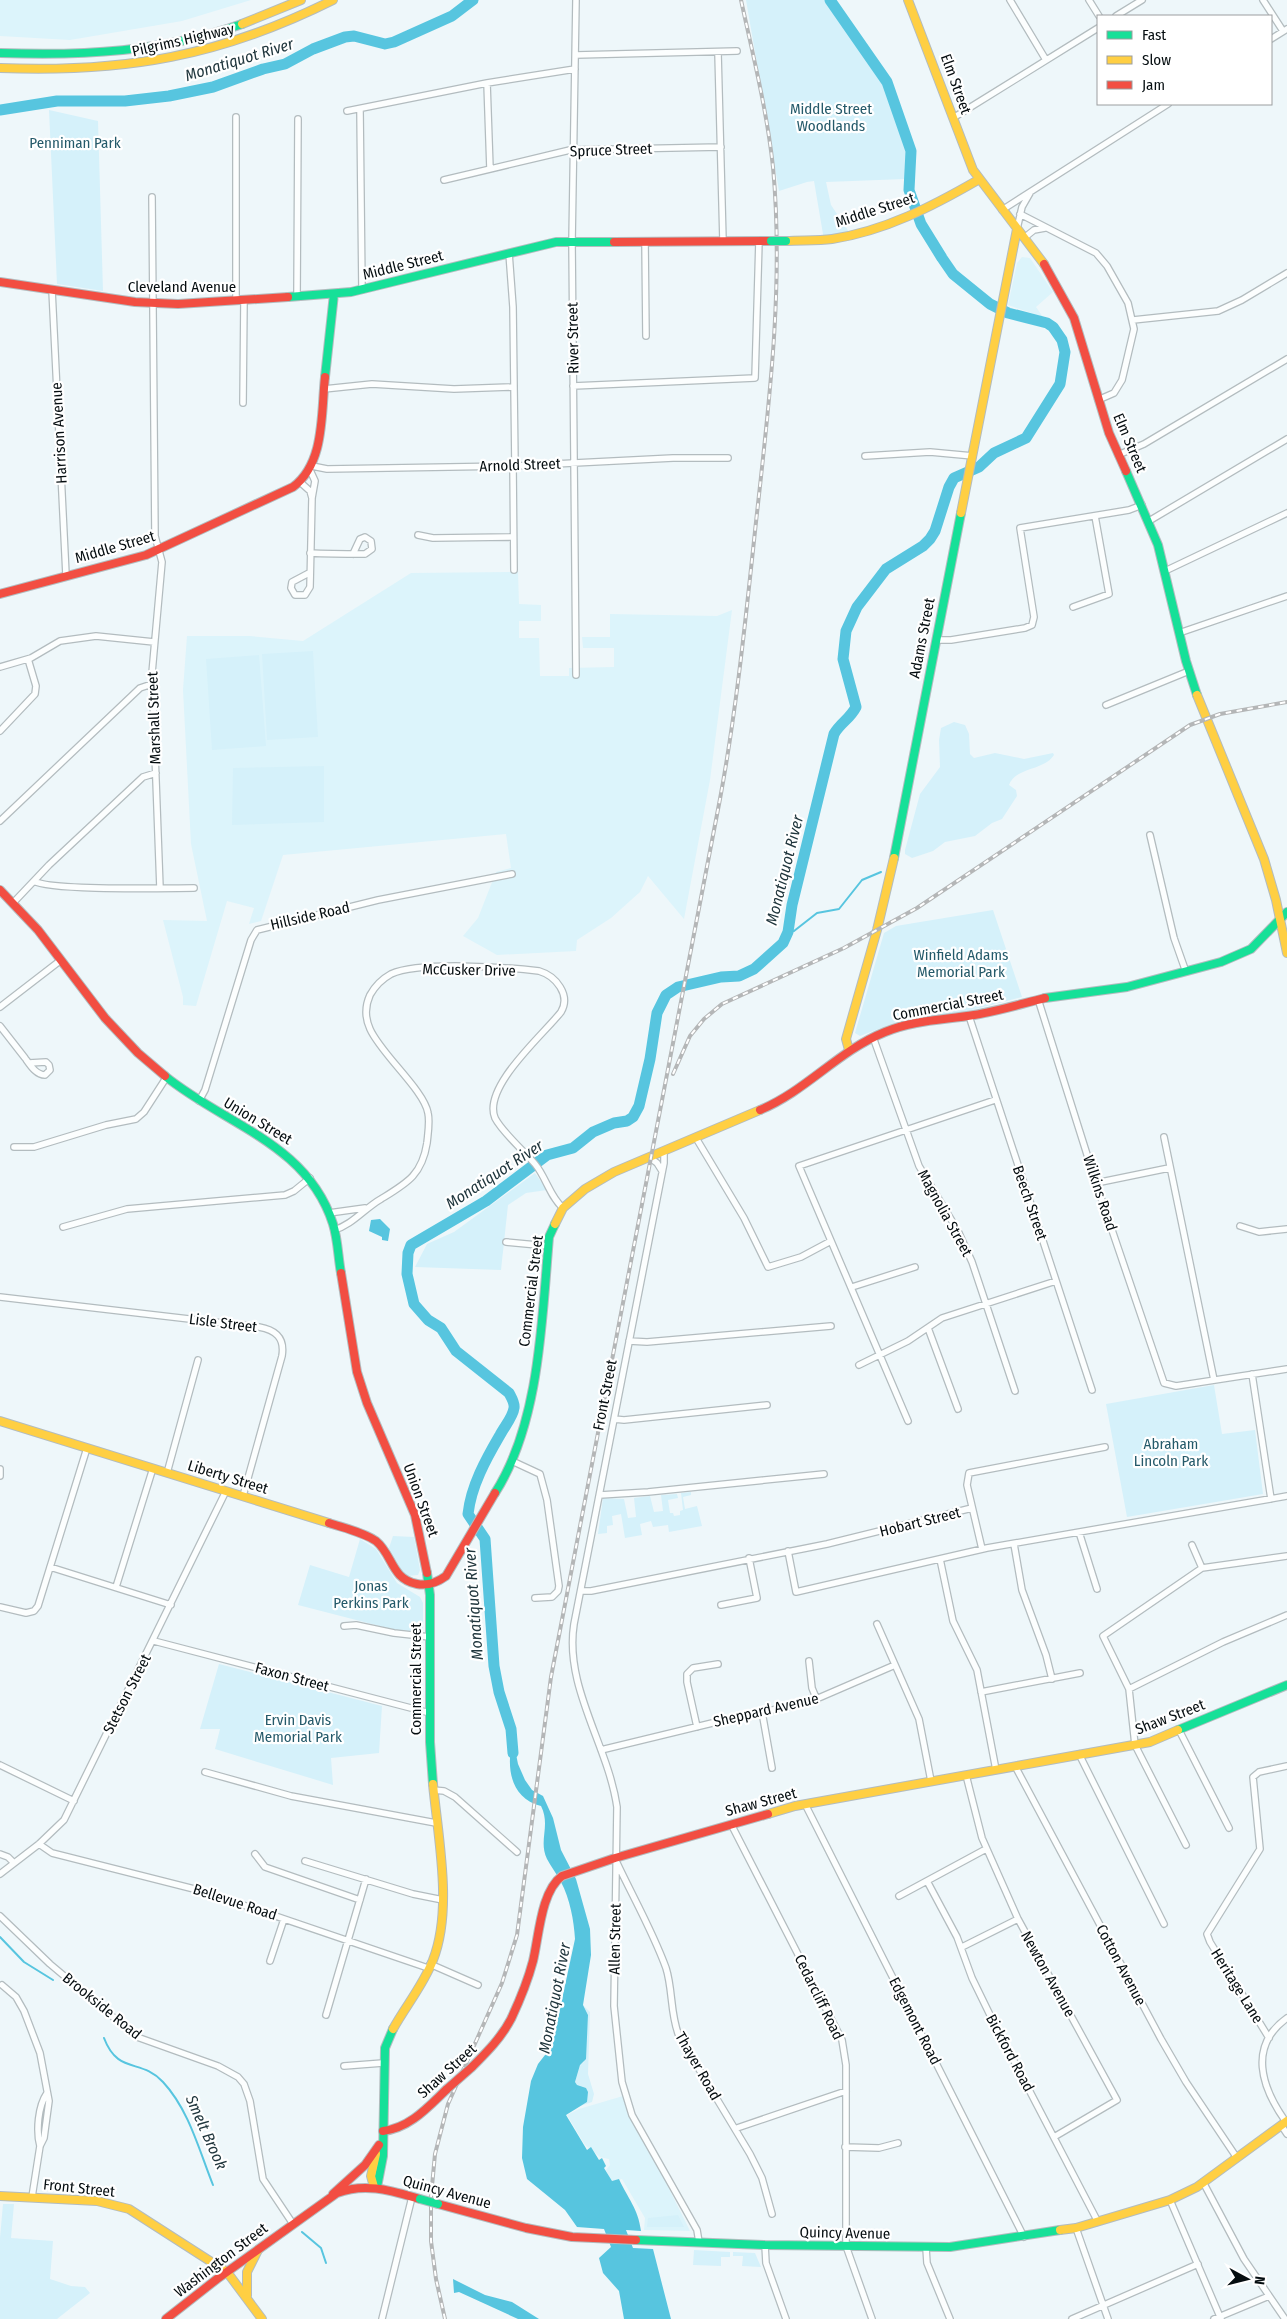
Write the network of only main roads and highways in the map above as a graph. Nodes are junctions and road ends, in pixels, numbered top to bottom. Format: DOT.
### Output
graph roads {
  1 [pos="301,0"];
  2 [pos="333,0"];
  3 [pos="908,0"];
  4 [pos="0,53"];
  5 [pos="0,68"];
  6 [pos="72,70"];
  7 [pos="0,74"];
  8 [pos="978,180"];
  9 [pos="1017,229"];
  10 [pos="0,282"];
  11 [pos="334,294"];
  12 [pos="0,594"];
  13 [pos="0,890"];
  14 [pos="1287,912"];
  15 [pos="1281,919"];
  16 [pos="1287,953"];
  17 [pos="848,1050"];
  18 [pos="0,1421"];
  19 [pos="429,1584"];
  20 [pos="1287,1685"];
  21 [pos="1285,2122"];
  22 [pos="383,2131"];
  23 [pos="379,2145"];
  24 [pos="376,2187"];
  25 [pos="0,2196"];
  26 [pos="327,2200"];
  27 [pos="262,2246"];
  28 [pos="227,2272"];
  29 [pos="248,2300"];
  30 [pos="166,2319"];
  31 [pos="262,2319"];
  1 -- 4 [label="main road, Pilgrims Highway"];
  2 -- 6 [label="main road, Pilgrims Highway"];
  3 -- 8 [label="main road, Elm Street"];
  5 -- 6 [label="main road, Pilgrims Highway"];
  6 -- 7 [label="main road"];
  8 -- 9 [label="main road, Elm Street"];
  8 -- 11 [label="main road, Middle Street, bridge"];
  9 -- 15 [label="main road, Elm Street"];
  9 -- 17 [label="main road, Adams Street"];
  10 -- 11 [label="main road, Cleveland Avenue"];
  11 -- 12 [label="main road, Middle Street"];
  13 -- 19 [label="main road, Union Street"];
  14 -- 15 [label="main road, Commercial Street"];
  15 -- 16 [label="main road, Elm Street"];
  15 -- 17 [label="main road, Commercial Street"];
  17 -- 19 [label="main road, Commercial Street"];
  18 -- 19 [label="main road, Liberty Street"];
  19 -- 22 [label="main road, Commercial Street"];
  20 -- 22 [label="main road, Shaw Street, bridge"];
  21 -- 24 [label="main road, Quincy Avenue, bridge"];
  22 -- 23 [label="main road, Commercial Street"];
  22 -- 24 [label="main road, Commercial Street"];
  23 -- 24 [label="main road, Commercial Street"];
  23 -- 26 [label="main road"];
  24 -- 26 [label="main road"];
  25 -- 28 [label="main road, Front Street"];
  26 -- 27 [label="main road, Washington Street"];
  27 -- 28 [label="main road, Washington Street"];
  27 -- 29 [label="main road"];
  28 -- 29 [label="main road"];
  28 -- 30 [label="main road, Washington Street"];
  29 -- 31 [label="main road"];
}
